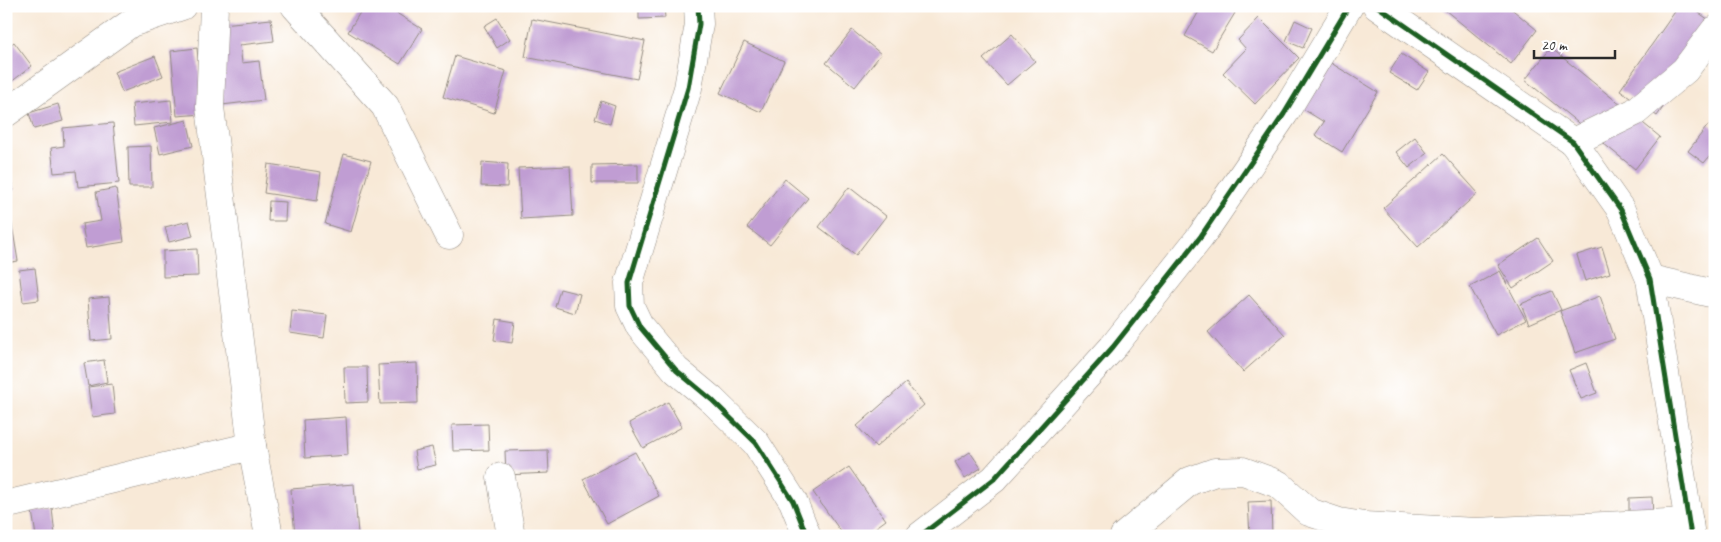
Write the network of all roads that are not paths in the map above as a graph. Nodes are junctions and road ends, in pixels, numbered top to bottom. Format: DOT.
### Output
graph roads {
  1 [pos="182,6"];
  2 [pos="214,6"];
  3 [pos="295,6"];
  4 [pos="698,6"];
  5 [pos="1348,6"];
  6 [pos="1377,6"];
  7 [pos="1715,30"];
  8 [pos="6,113"];
  9 [pos="1573,142"];
  10 [pos="449,235"];
  11 [pos="1650,280"];
  12 [pos="1715,294"];
  13 [pos="252,446"];
  14 [pos="501,477"];
  15 [pos="6,503"];
  16 [pos="1690,529"];
  17 [pos="1472,534"];
  18 [pos="269,536"];
  19 [pos="511,536"];
  20 [pos="807,536"];
  21 [pos="920,536"];
  22 [pos="1124,536"];
  1 -- 8 [label="street"];
  2 -- 13 [label="street"];
  3 -- 10 [label="street"];
  4 -- 20 [label="street"];
  5 -- 21 [label="street"];
  6 -- 9 [label="street"];
  7 -- 9 [label="street"];
  9 -- 11 [label="street"];
  11 -- 12 [label="street"];
  11 -- 16 [label="street"];
  13 -- 15 [label="street"];
  13 -- 18 [label="street"];
  14 -- 19 [label="street"];
  16 -- 17 [label="street"];
  17 -- 22 [label="street"];
}
